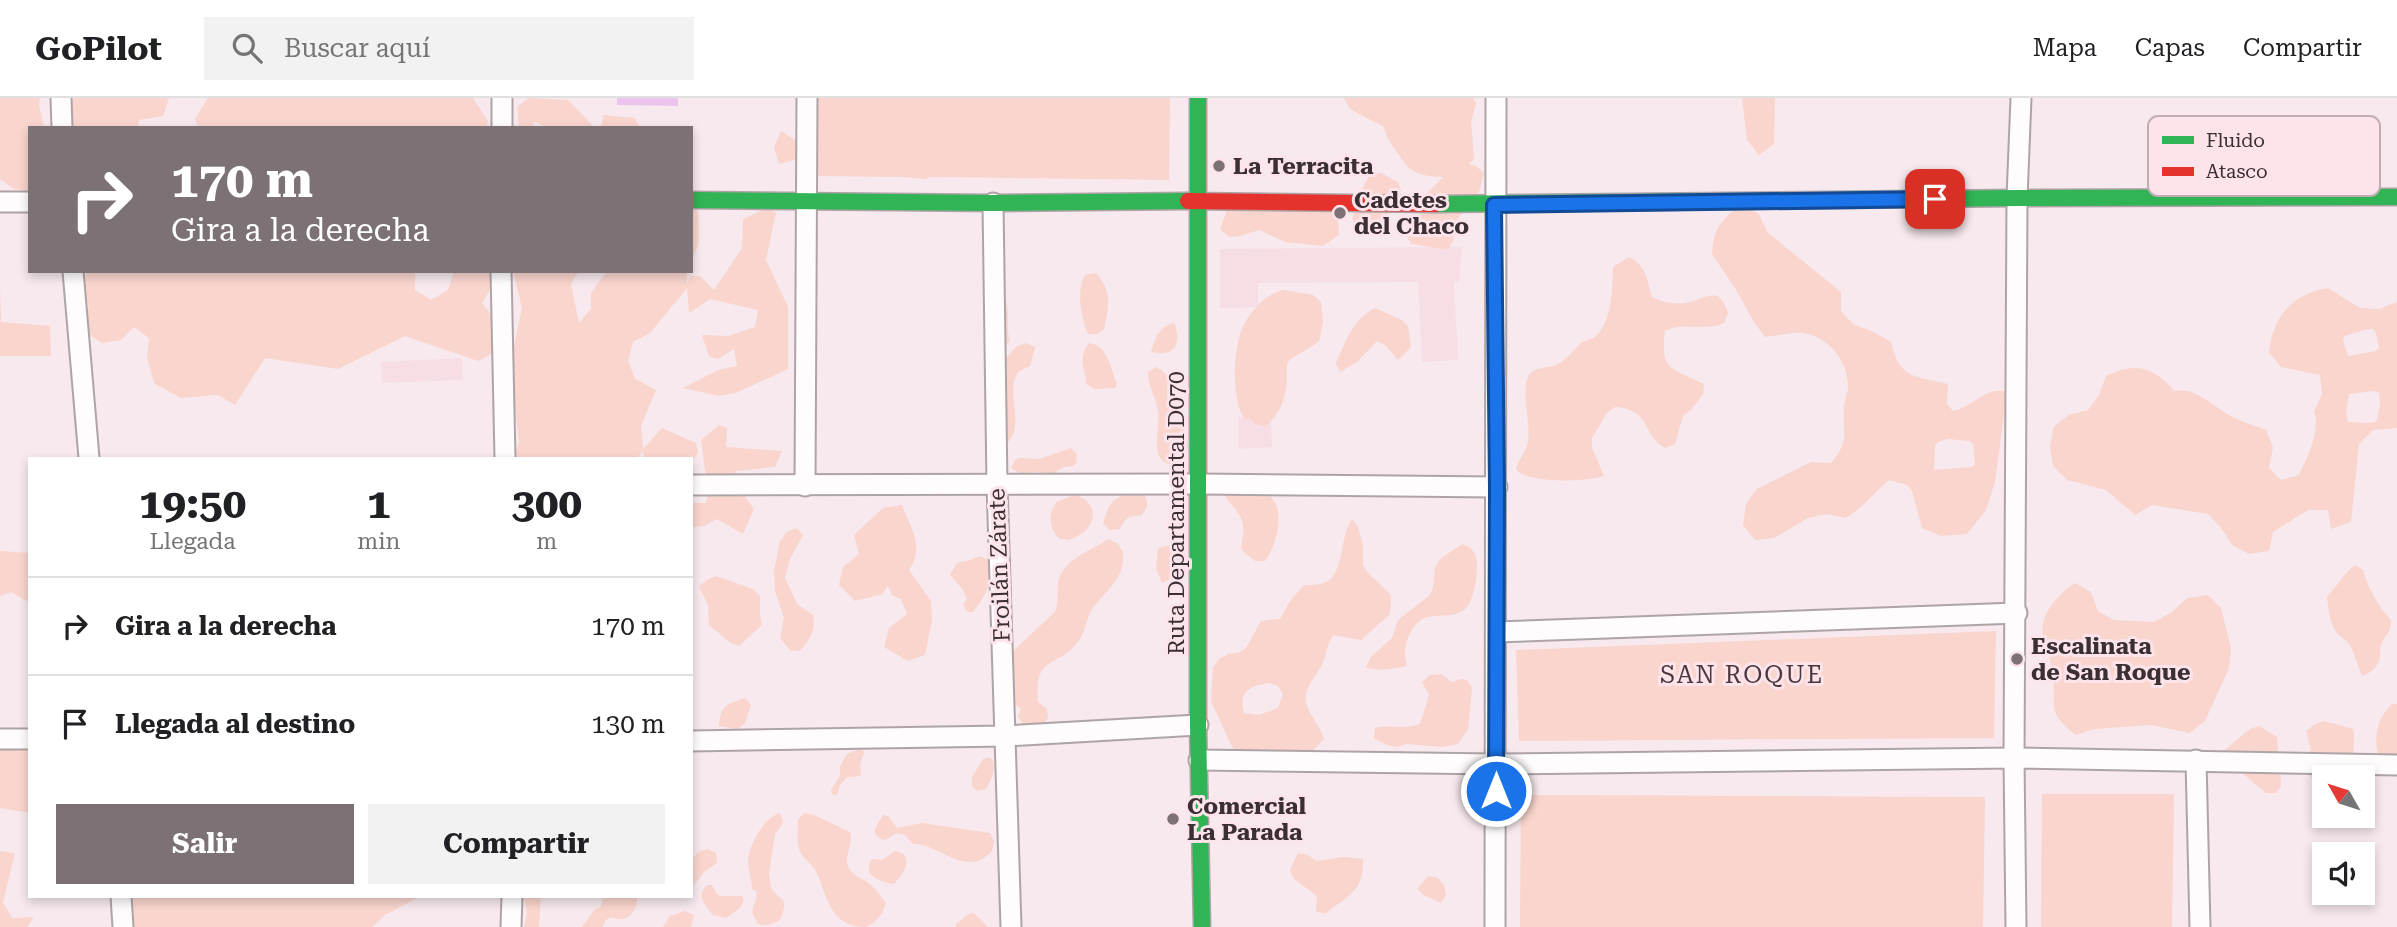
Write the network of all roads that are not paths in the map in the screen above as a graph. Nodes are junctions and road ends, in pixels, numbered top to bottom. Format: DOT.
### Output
graph roads {
  1 [pos="61,98"];
  2 [pos="502,98"];
  3 [pos="807,98"];
  4 [pos="1198,98"];
  5 [pos="1496,98"];
  6 [pos="2021,98"];
  7 [pos="62,126"];
  8 [pos="502,126"];
  9 [pos="2397,197"];
  10 [pos="2017,198"];
  11 [pos="693,200"];
  12 [pos="1197,201"];
  13 [pos="0,202"];
  14 [pos="28,202"];
  15 [pos="806,202"];
  16 [pos="993,203"];
  17 [pos="1494,205"];
  18 [pos="73,273"];
  19 [pos="501,273"];
  20 [pos="89,457"];
  21 [pos="505,457"];
  22 [pos="693,485"];
  23 [pos="997,485"];
  24 [pos="1199,485"];
  25 [pos="805,486"];
  26 [pos="1497,487"];
  27 [pos="2017,613"];
  28 [pos="1496,632"];
  29 [pos="1198,725"];
  30 [pos="1005,736"];
  31 [pos="0,739"];
  32 [pos="28,739"];
  33 [pos="693,741"];
  34 [pos="2014,758"];
  35 [pos="1199,760"];
  36 [pos="2196,760"];
  37 [pos="1496,764"];
  38 [pos="2397,765"];
  39 [pos="121,898"];
  40 [pos="512,898"];
  41 [pos="123,927"];
  42 [pos="511,927"];
  43 [pos="1011,927"];
  44 [pos="1202,927"];
  45 [pos="1495,927"];
  46 [pos="2016,927"];
  47 [pos="2200,927"];
  1 -- 7 [label="street"];
  2 -- 8 [label="street"];
  3 -- 15 [label="street"];
  4 -- 12 [label="street, Ruta Departamental D070"];
  5 -- 17 [label="street"];
  6 -- 10 [label="street"];
  9 -- 10 [label="street"];
  10 -- 17 [label="street"];
  10 -- 27 [label="street"];
  11 -- 15 [label="street"];
  12 -- 16 [label="street"];
  12 -- 17 [label="street"];
  12 -- 24 [label="street, Ruta Departamental D070"];
  13 -- 14 [label="street"];
  15 -- 16 [label="street"];
  15 -- 25 [label="street"];
  16 -- 23 [label="street, Froilán Zárate"];
  17 -- 26 [label="street"];
  18 -- 20 [label="street"];
  19 -- 21 [label="street"];
  22 -- 25 [label="street"];
  23 -- 24 [label="street"];
  23 -- 25 [label="street"];
  23 -- 30 [label="street, Froilán Zárate"];
  24 -- 26 [label="street"];
  24 -- 29 [label="street, Ruta Departamental D070"];
  26 -- 28 [label="street"];
  27 -- 28 [label="street"];
  27 -- 34 [label="street"];
  28 -- 37 [label="street"];
  29 -- 30 [label="street"];
  29 -- 35 [label="street, Ruta Departamental D070"];
  30 -- 33 [label="street"];
  30 -- 43 [label="street, Froilán Zárate"];
  31 -- 32 [label="street"];
  34 -- 36 [label="street"];
  34 -- 37 [label="street"];
  34 -- 46 [label="street"];
  35 -- 37 [label="street"];
  35 -- 44 [label="street, Ruta Departamental D070"];
  36 -- 38 [label="street"];
  36 -- 47 [label="street"];
  37 -- 45 [label="street"];
  39 -- 41 [label="street"];
  40 -- 42 [label="street"];
}
